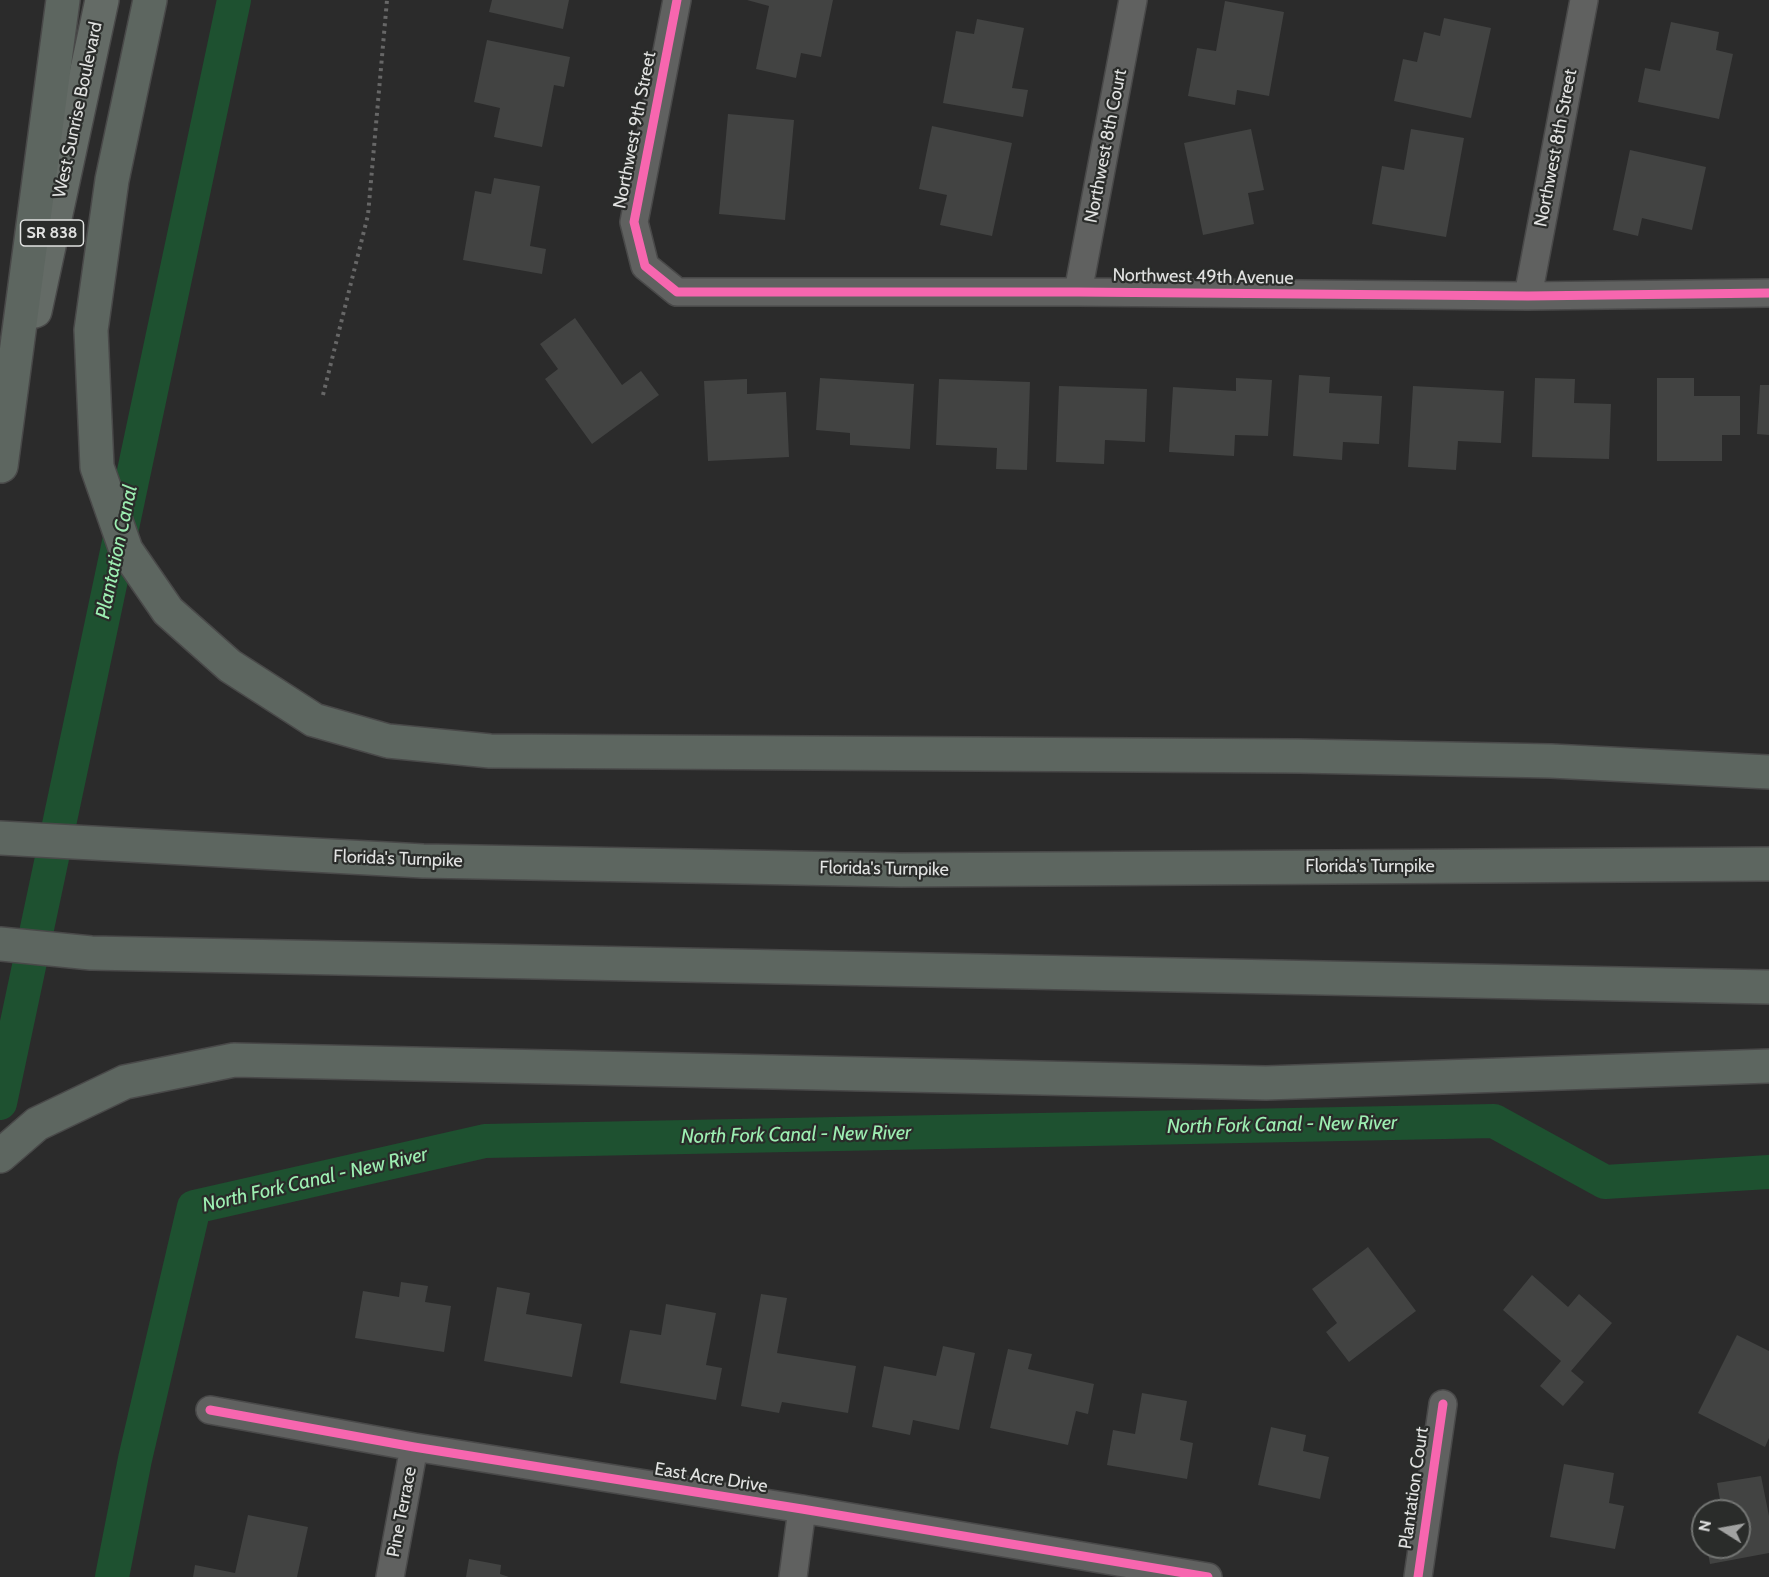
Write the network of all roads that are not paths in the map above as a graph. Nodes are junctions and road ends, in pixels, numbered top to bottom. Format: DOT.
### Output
graph roads {
  1 [pos="63,0"];
  2 [pos="102,0"];
  3 [pos="150,0"];
  4 [pos="677,0"];
  5 [pos="1133,0"];
  6 [pos="1584,0"];
  7 [pos="645,266"];
  8 [pos="1078,292"];
  9 [pos="1769,293"];
  10 [pos="1528,296"];
  11 [pos="1,466"];
  12 [pos="1769,772"];
  13 [pos="0,838"];
  14 [pos="1769,864"];
  15 [pos="0,945"];
  16 [pos="1769,987"];
  17 [pos="1769,1066"];
  18 [pos="0,1156"];
  19 [pos="1443,1404"];
  20 [pos="210,1410"];
  21 [pos="414,1448"];
  22 [pos="802,1509"];
  23 [pos="1194,1576"];
  24 [pos="390,1577"];
  25 [pos="793,1577"];
  26 [pos="1418,1577"];
  1 -- 11 [label="highway"];
  2 -- 11 [label="main road, West Sunrise Boulevard / SR 838"];
  3 -- 12 [label="highway"];
  4 -- 7 [label="street, Northwest 9th Street"];
  5 -- 8 [label="street, Northwest 8th Court"];
  6 -- 10 [label="street, Northwest 8th Street"];
  7 -- 8 [label="street, Northwest 49th Avenue"];
  8 -- 10 [label="street, Northwest 49th Avenue"];
  9 -- 10 [label="street, Northwest 49th Avenue"];
  13 -- 14 [label="highway, Florida's Turnpike"];
  15 -- 16 [label="highway"];
  17 -- 18 [label="highway"];
  19 -- 26 [label="street, Plantation Court"];
  20 -- 21 [label="street, East Acre Drive"];
  21 -- 22 [label="street, East Acre Drive"];
  21 -- 24 [label="street, Pine Terrace"];
  22 -- 23 [label="street, East Acre Drive"];
  22 -- 25 [label="street"];
}
